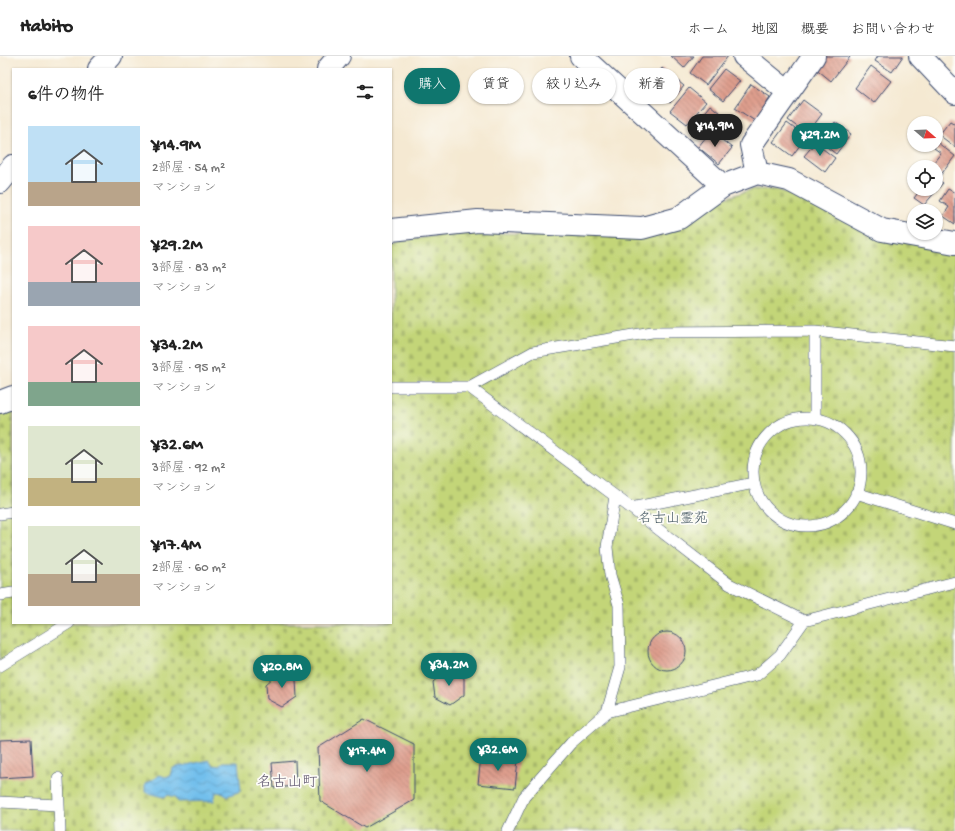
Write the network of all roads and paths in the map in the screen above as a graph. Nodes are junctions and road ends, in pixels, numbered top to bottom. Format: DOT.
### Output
graph roads {
  1 [pos="111,56"];
  2 [pos="339,56"];
  3 [pos="581,56"];
  4 [pos="744,56"];
  5 [pos="814,56"];
  6 [pos="920,56"];
  7 [pos="100,68"];
  8 [pos="329,68"];
  9 [pos="788,92"];
  10 [pos="955,92"];
  11 [pos="12,167"];
  12 [pos="757,173"];
  13 [pos="0,182"];
  14 [pos="723,186"];
  15 [pos="392,230"];
  16 [pos="955,243"];
  17 [pos="815,331"];
  18 [pos="955,346"];
  19 [pos="392,387"];
  20 [pos="469,387"];
  21 [pos="12,396"];
  22 [pos="0,402"];
  23 [pos="815,418"];
  24 [pos="754,483"];
  25 [pos="856,493"];
  26 [pos="615,496"];
  27 [pos="631,508"];
  28 [pos="12,512"];
  29 [pos="0,514"];
  30 [pos="955,524"];
  31 [pos="955,582"];
  32 [pos="12,594"];
  33 [pos="0,595"];
  34 [pos="804,621"];
  35 [pos="67,624"];
  36 [pos="0,666"];
  37 [pos="606,712"];
  38 [pos="58,778"];
  39 [pos="0,802"];
  40 [pos="58,805"];
  41 [pos="60,831"];
  42 [pos="508,831"];
  1 -- 7 [label="street"];
  2 -- 8 [label="street"];
  3 -- 14 [label="street"];
  4 -- 9 [label="street"];
  5 -- 9 [label="street"];
  6 -- 10 [label="street"];
  9 -- 12 [label="street"];
  11 -- 13 [label="street"];
  12 -- 14 [label="street"];
  12 -- 16 [label="street"];
  14 -- 15 [label="street"];
  17 -- 18 [label="lane"];
  17 -- 20 [label="lane"];
  17 -- 23 [label="lane"];
  19 -- 20 [label="lane"];
  20 -- 26 [label="lane"];
  21 -- 22 [label="street"];
  23 -- 24 [label="lane"];
  23 -- 25 [label="lane"];
  24 -- 25 [label="lane"];
  24 -- 27 [label="lane"];
  25 -- 30 [label="lane"];
  26 -- 27 [label="lane"];
  26 -- 37 [label="lane"];
  27 -- 34 [label="lane"];
  28 -- 29 [label="lane"];
  31 -- 34 [label="lane"];
  32 -- 33 [label="lane"];
  34 -- 37 [label="lane"];
  35 -- 36 [label="lane"];
  37 -- 42 [label="lane"];
  38 -- 40 [label="lane"];
  39 -- 40 [label="lane"];
  40 -- 41 [label="lane"];
}
